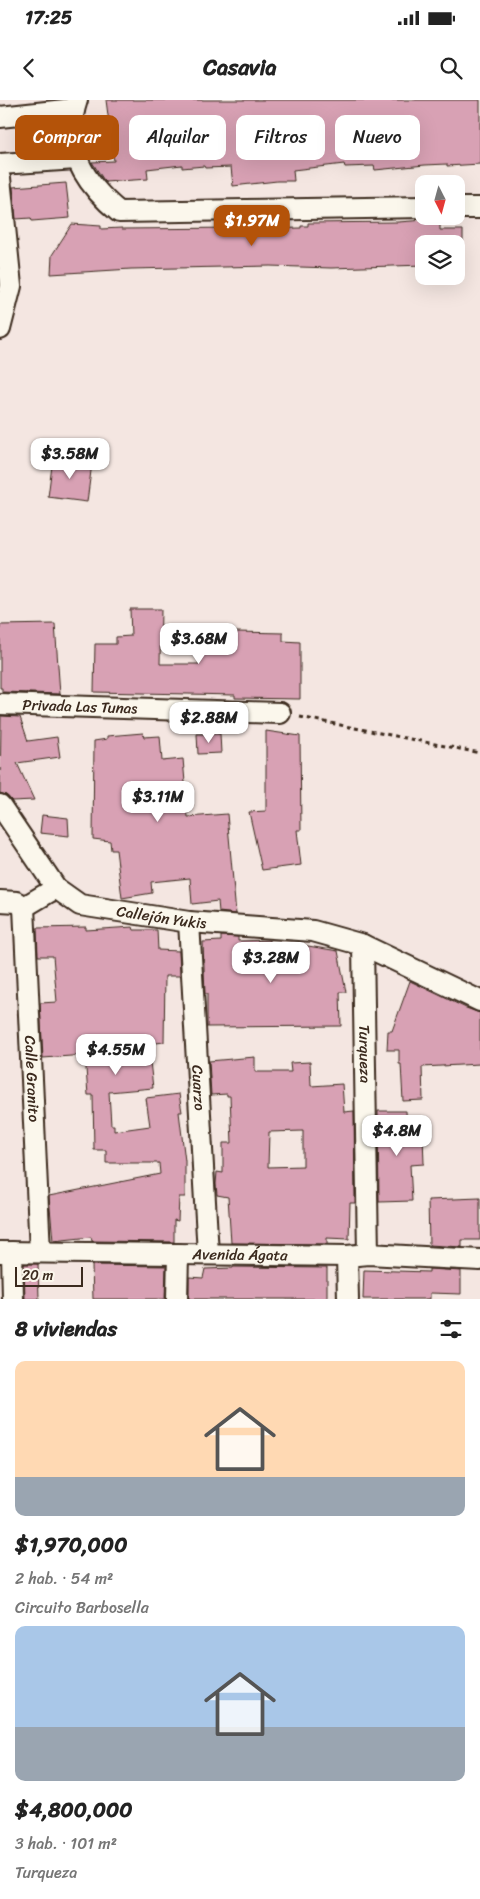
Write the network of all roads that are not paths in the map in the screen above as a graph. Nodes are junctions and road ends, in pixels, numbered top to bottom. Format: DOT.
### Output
graph roads {
  1 [pos="76,105"];
  2 [pos="0,117"];
  3 [pos="62,160"];
  4 [pos="78,160"];
  5 [pos="0,164"];
  6 [pos="0,178"];
  7 [pos="415,207"];
  8 [pos="465,208"];
  9 [pos="480,208"];
  10 [pos="6,286"];
  11 [pos="0,329"];
  12 [pos="0,704"];
  13 [pos="280,713"];
  14 [pos="0,805"];
  15 [pos="56,888"];
  16 [pos="0,901"];
  17 [pos="24,906"];
  18 [pos="189,922"];
  19 [pos="363,945"];
  20 [pos="480,1001"];
  21 [pos="6,1252"];
  22 [pos="40,1252"];
  23 [pos="178,1254"];
  24 [pos="208,1254"];
  25 [pos="368,1254"];
  26 [pos="347,1256"];
  27 [pos="480,1260"];
  28 [pos="13,1299"];
  29 [pos="178,1299"];
  30 [pos="348,1299"];
  1 -- 2 [label="street"];
  3 -- 5 [label="street"];
  4 -- 7 [label="street"];
  6 -- 10 [label="street"];
  8 -- 9 [label="street"];
  10 -- 11 [label="street"];
  12 -- 13 [label="street, Privada Las Tunas"];
  14 -- 15 [label="street, Callejón Yukis"];
  15 -- 17 [label="street"];
  15 -- 18 [label="street, Callejón Yukis"];
  16 -- 17 [label="street"];
  17 -- 22 [label="street, Calle Granito"];
  18 -- 19 [label="street, Callejón Yukis"];
  18 -- 24 [label="street, Cuarzo"];
  19 -- 20 [label="street, Callejón Yukis"];
  19 -- 25 [label="street, Turqueza"];
  21 -- 22 [label="street, Avenida Ágata"];
  21 -- 28 [label="street"];
  22 -- 23 [label="street, Avenida Ágata"];
  23 -- 24 [label="street, Avenida Ágata"];
  23 -- 29 [label="street"];
  24 -- 26 [label="street, Avenida Ágata"];
  25 -- 26 [label="street, Avenida Ágata"];
  25 -- 27 [label="street, Avenida Ágata"];
  26 -- 30 [label="street"];
}
